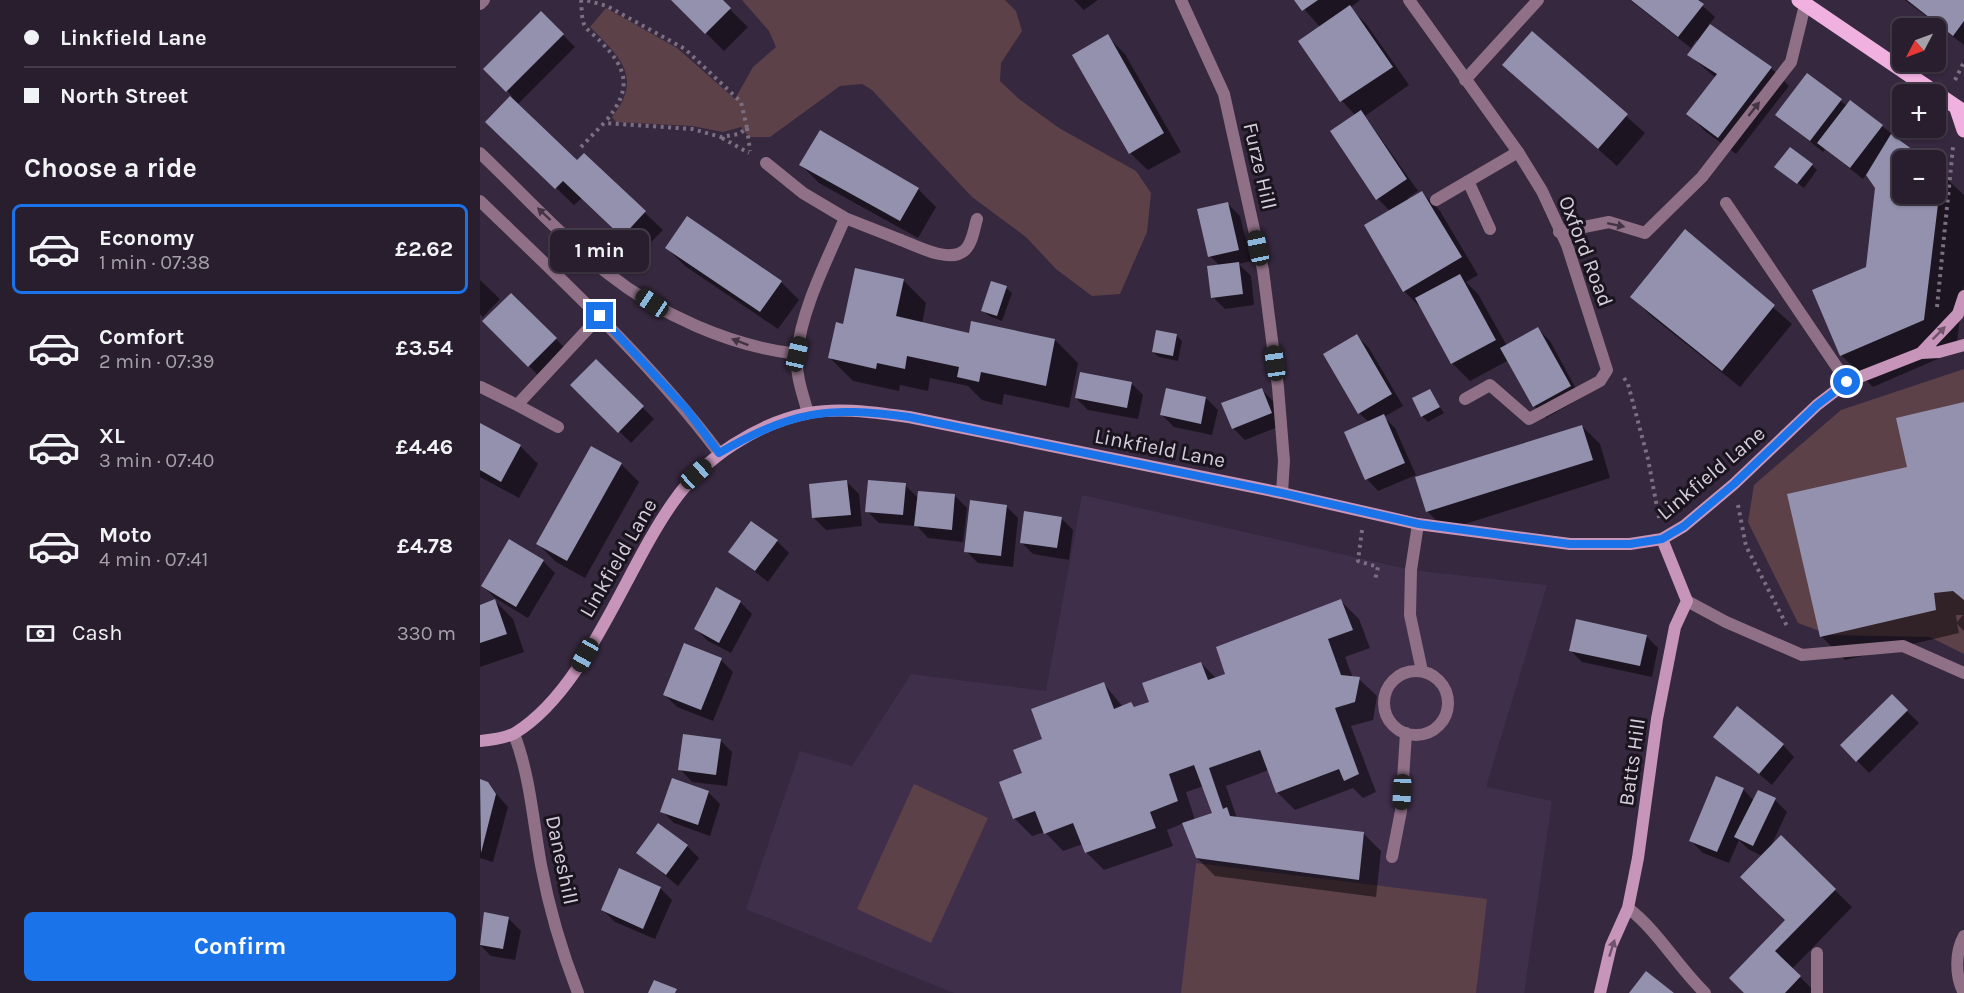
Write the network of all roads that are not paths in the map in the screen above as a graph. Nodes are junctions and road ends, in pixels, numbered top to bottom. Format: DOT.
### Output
graph roads {
  1 [pos="484,0"];
  2 [pos="1181,0"];
  3 [pos="1409,0"];
  4 [pos="1538,0"];
  5 [pos="1802,2"];
  6 [pos="480,4"];
  7 [pos="1465,80"];
  8 [pos="1961,110"];
  9 [pos="1964,130"];
  10 [pos="1518,152"];
  11 [pos="480,153"];
  12 [pos="766,163"];
  13 [pos="1468,181"];
  14 [pos="1436,200"];
  15 [pos="480,201"];
  16 [pos="1726,203"];
  17 [pos="845,218"];
  18 [pos="977,219"];
  19 [pos="1490,229"];
  20 [pos="1559,232"];
  21 [pos="1964,296"];
  22 [pos="600,316"];
  23 [pos="1964,345"];
  24 [pos="1921,353"];
  25 [pos="797,354"];
  26 [pos="1847,382"];
  27 [pos="481,387"];
  28 [pos="1465,399"];
  29 [pos="517,405"];
  30 [pos="808,413"];
  31 [pos="558,427"];
  32 [pos="719,453"];
  33 [pos="1282,493"];
  34 [pos="1419,524"];
  35 [pos="1662,539"];
  36 [pos="1687,601"];
  37 [pos="1422,671"];
  38 [pos="1964,673"];
  39 [pos="1406,733"];
  40 [pos="514,734"];
  41 [pos="480,741"];
  42 [pos="1392,857"];
  43 [pos="1628,908"];
  44 [pos="1964,936"];
  45 [pos="1817,953"];
  46 [pos="578,993"];
  47 [pos="1600,993"];
  48 [pos="1705,993"];
  49 [pos="1817,993"];
  50 [pos="1964,993"];
  1 -- 6 [label="street"];
  2 -- 33 [label="street, Furze Hill"];
  3 -- 7 [label="street, Oxford Road"];
  4 -- 7 [label="street"];
  5 -- 8 [label="main road"];
  20 -- 5 [label="street, one-way"];
  7 -- 10 [label="street, Oxford Road"];
  8 -- 9 [label="main road"];
  10 -- 13 [label="street"];
  10 -- 20 [label="street, Oxford Road"];
  25 -- 11 [label="street, one-way"];
  12 -- 17 [label="street"];
  13 -- 14 [label="street"];
  13 -- 19 [label="street"];
  15 -- 22 [label="street"];
  16 -- 26 [label="street"];
  17 -- 18 [label="street"];
  17 -- 25 [label="street"];
  20 -- 28 [label="street, Oxford Road"];
  24 -- 21 [label="street, Linkfield Lane, one-way"];
  22 -- 29 [label="street"];
  22 -- 32 [label="street"];
  23 -- 24 [label="street, Linkfield Lane"];
  24 -- 26 [label="street, Linkfield Lane"];
  25 -- 30 [label="street"];
  26 -- 35 [label="street, Linkfield Lane"];
  27 -- 29 [label="street"];
  29 -- 31 [label="street"];
  30 -- 32 [label="street, Linkfield Lane"];
  30 -- 33 [label="street, Linkfield Lane"];
  32 -- 40 [label="street, Linkfield Lane"];
  33 -- 34 [label="street, Linkfield Lane"];
  34 -- 35 [label="street, Linkfield Lane"];
  34 -- 37 [label="street"];
  35 -- 36 [label="street"];
  36 -- 38 [label="street"];
  36 -- 43 [label="street, Batts Hill"];
  37 -- 39 [label="street"];
  37 -- 39 [label="street"];
  39 -- 42 [label="street"];
  40 -- 41 [label="street, Linkfield Lane"];
  40 -- 46 [label="street, Daneshill"];
  47 -- 43 [label="street, Batts Hill, one-way"];
  43 -- 48 [label="street"];
  44 -- 50 [label="street"];
  45 -- 49 [label="street"];
}
